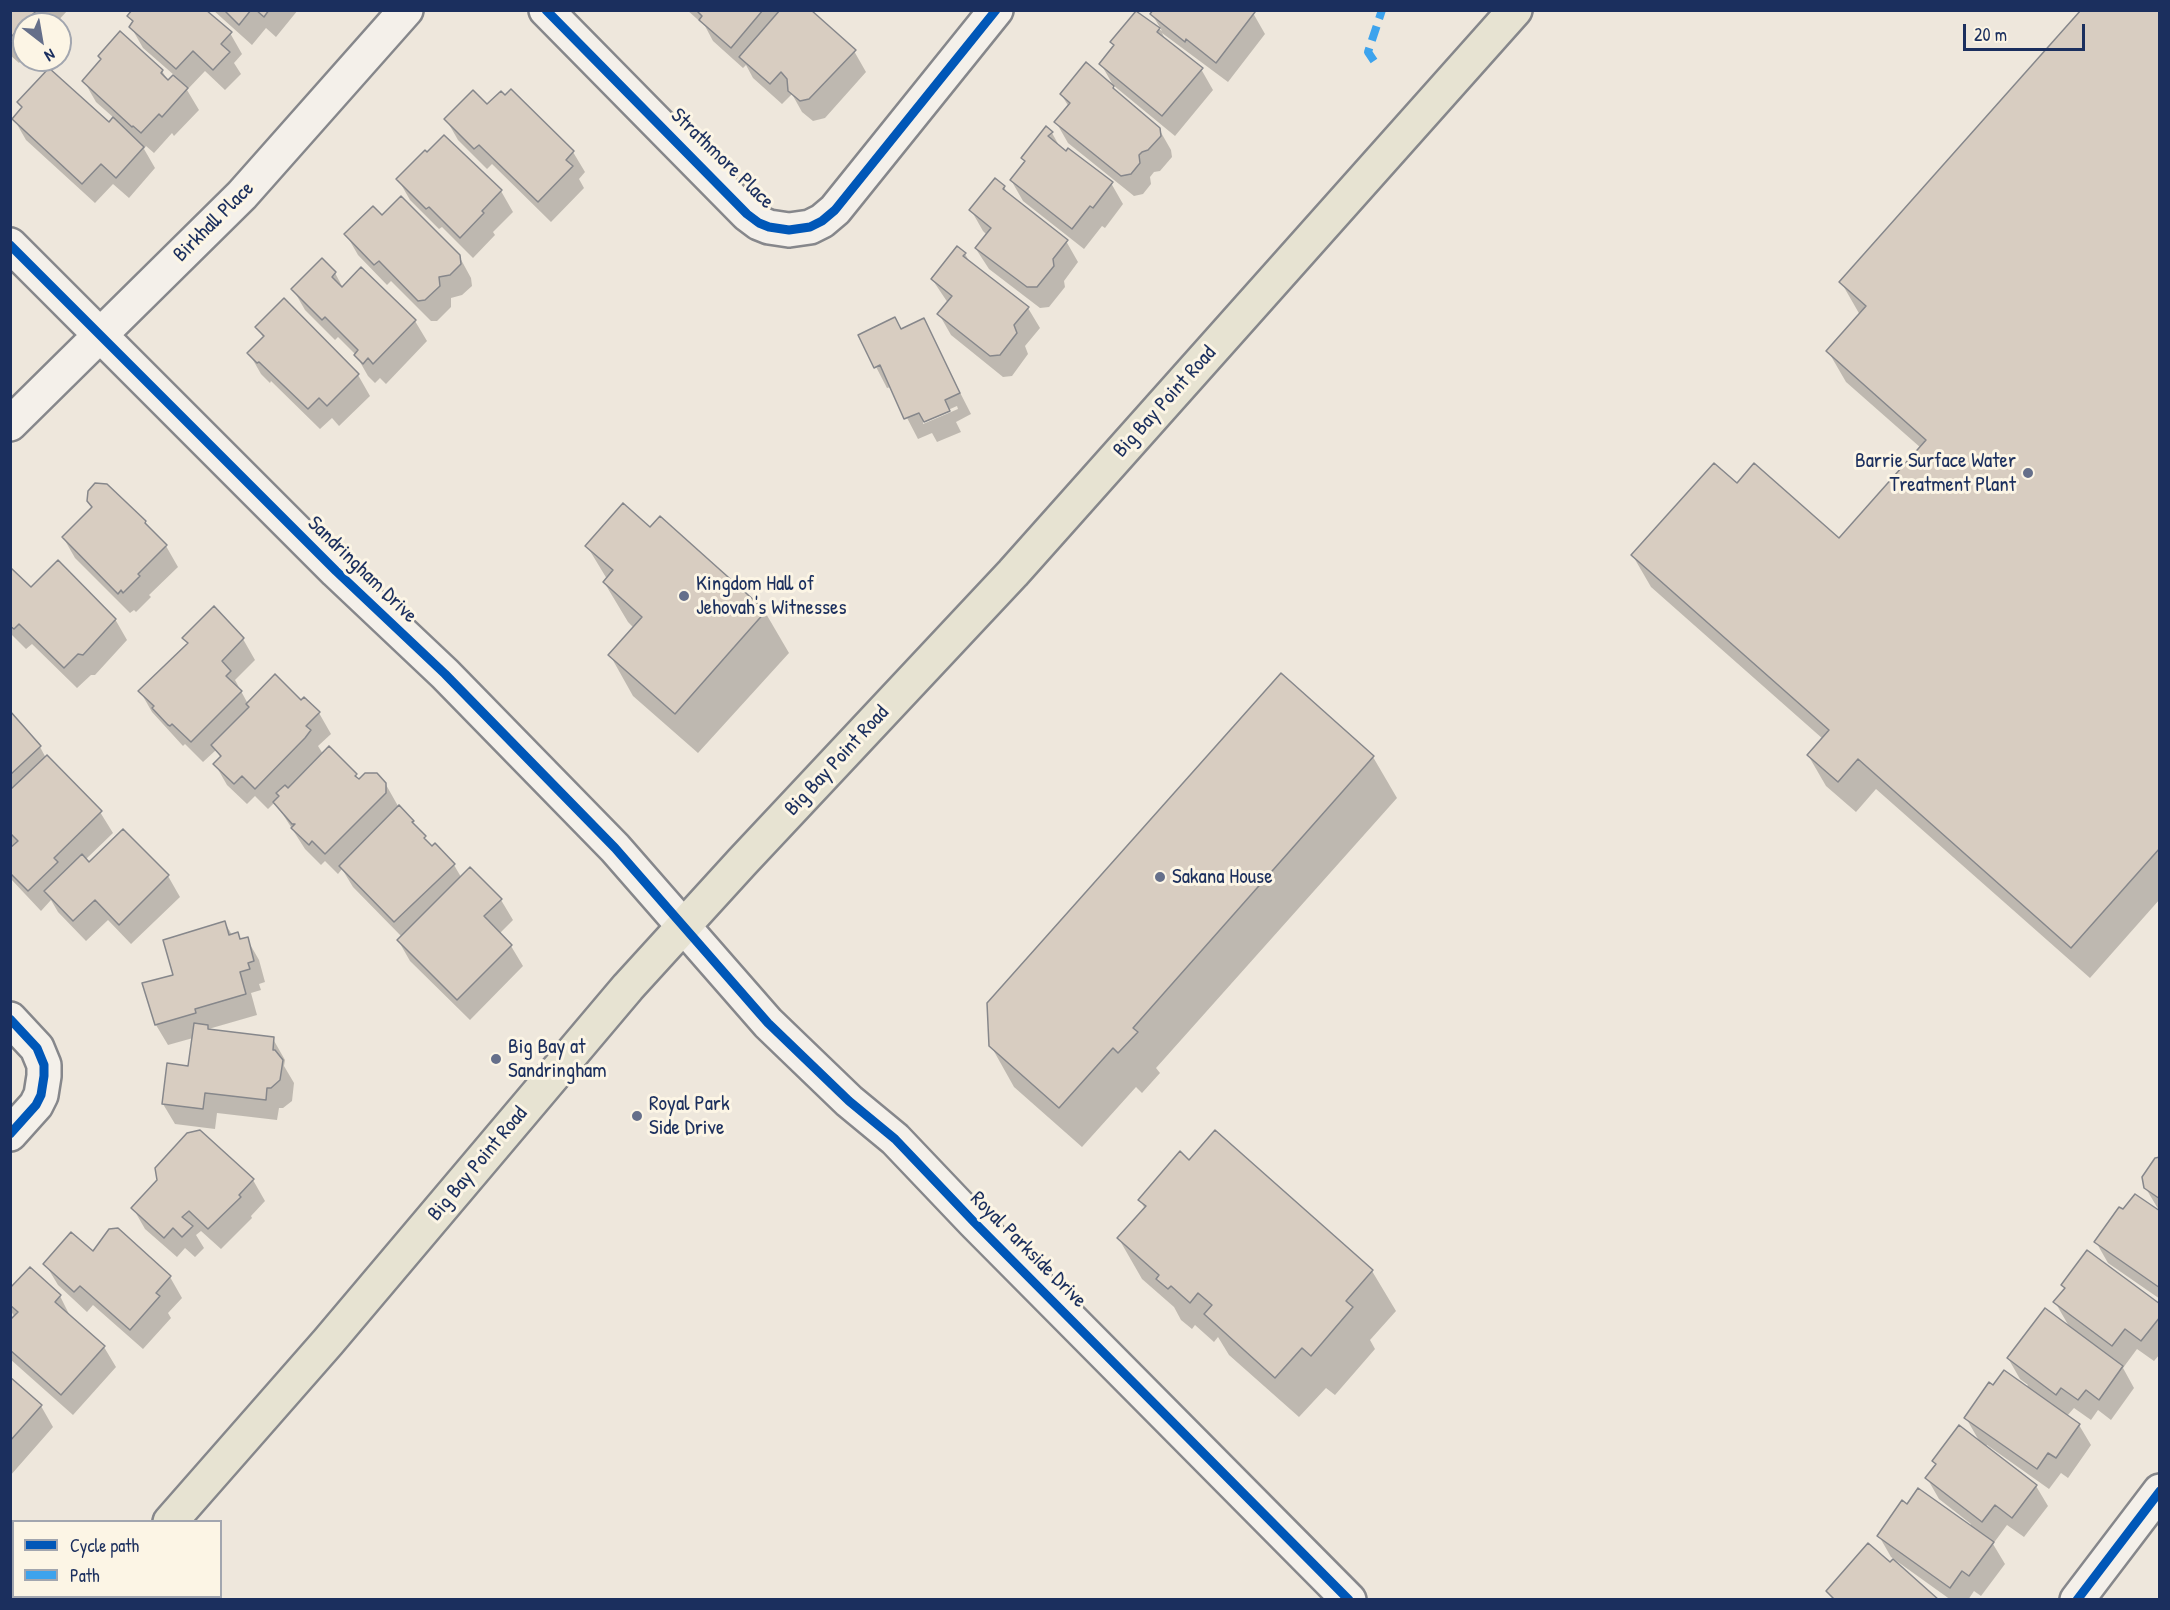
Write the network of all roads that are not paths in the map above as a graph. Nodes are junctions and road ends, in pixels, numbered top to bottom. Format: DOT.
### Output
graph roads {
  1 [pos="406,10"];
  2 [pos="546,10"];
  3 [pos="996,10"];
  4 [pos="1515,10"];
  5 [pos="10,245"];
  6 [pos="100,336"];
  7 [pos="10,424"];
  8 [pos="684,926"];
  9 [pos="10,1019"];
  10 [pos="10,1134"];
  11 [pos="2160,1491"];
  12 [pos="171,1520"];
  13 [pos="1349,1599"];
  14 [pos="2077,1599"];
  1 -- 6 [label="street, Birkhall Place"];
  2 -- 3 [label="street, Strathmore Place"];
  4 -- 8 [label="main road, Big Bay Point Road"];
  5 -- 6 [label="street, Sandringham Drive"];
  6 -- 7 [label="street, Birkhall Place"];
  6 -- 8 [label="street, Sandringham Drive"];
  8 -- 12 [label="main road, Big Bay Point Road"];
  8 -- 13 [label="street, Royal Parkside Drive"];
  9 -- 10 [label="street"];
  11 -- 14 [label="street"];
}
